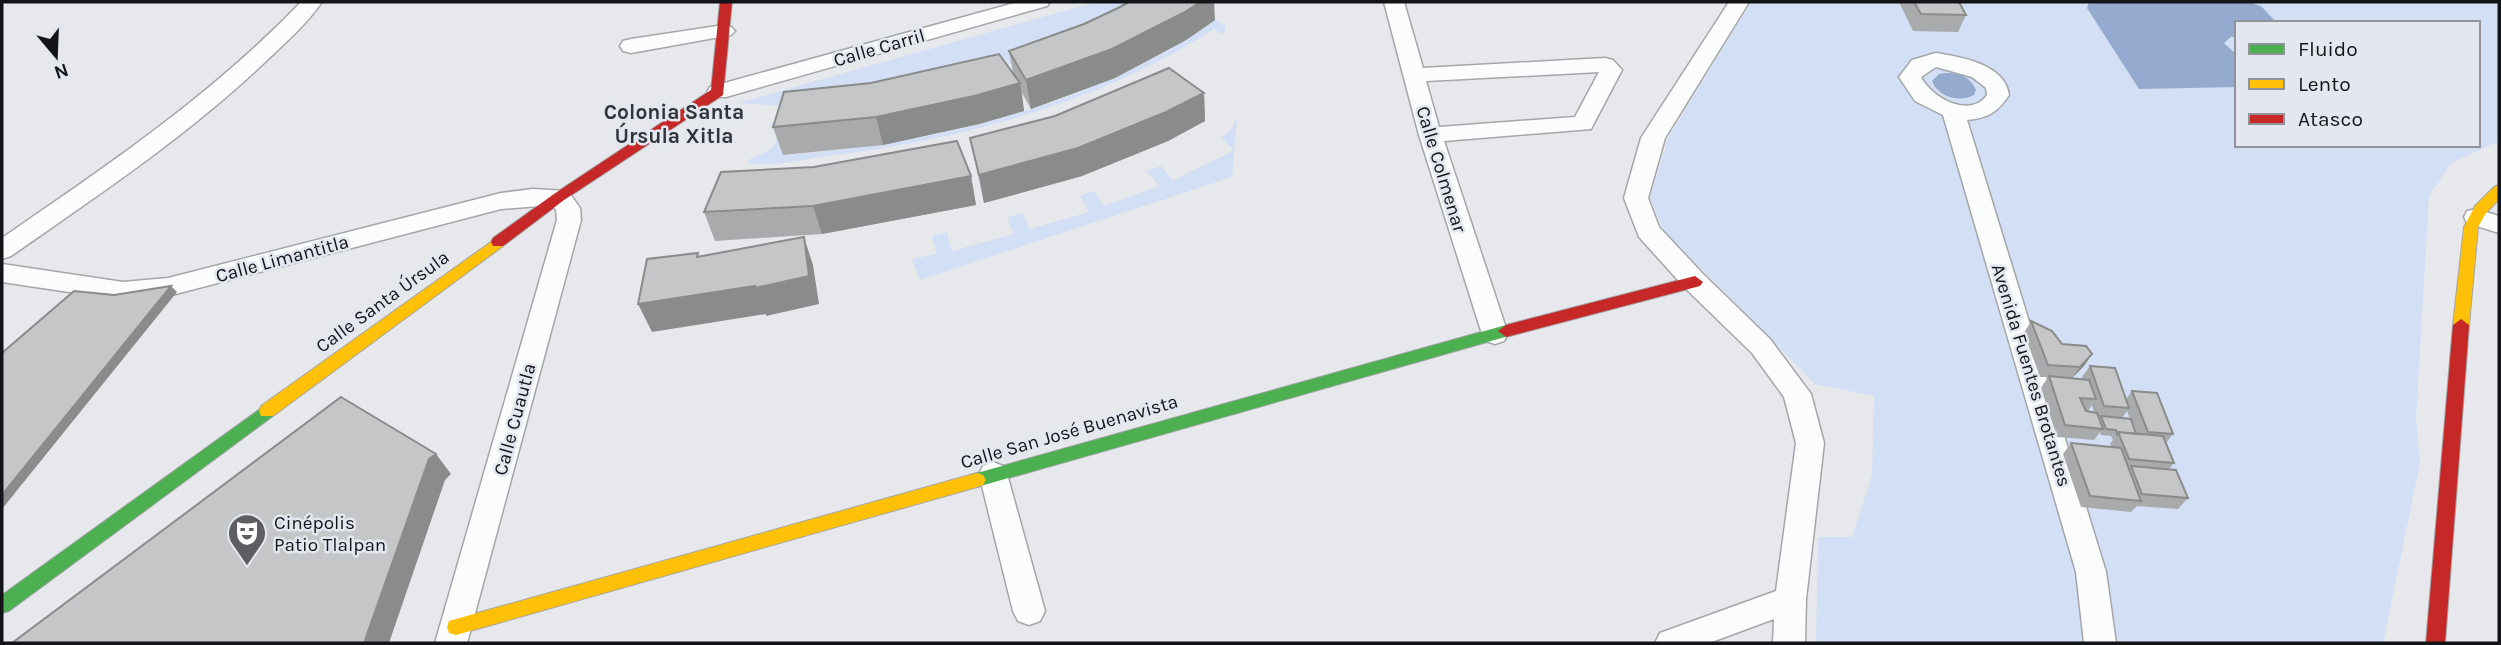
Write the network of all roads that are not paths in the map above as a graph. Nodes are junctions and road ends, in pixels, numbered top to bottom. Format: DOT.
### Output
graph roads {
  1 [pos="312,2"];
  2 [pos="726,2"];
  3 [pos="1040,2"];
  4 [pos="1394,2"];
  5 [pos="1739,2"];
  6 [pos="724,31"];
  7 [pos="631,46"];
  8 [pos="1414,75"];
  9 [pos="718,92"];
  10 [pos="1953,110"];
  11 [pos="1430,135"];
  12 [pos="2499,190"];
  13 [pos="559,197"];
  14 [pos="2488,221"];
  15 [pos="2,250"];
  16 [pos="2,273"];
  17 [pos="28,276"];
  18 [pos="1695,282"];
  19 [pos="2,293"];
  20 [pos="1495,334"];
  21 [pos="993,474"];
  22 [pos="1790,599"];
  23 [pos="2,605"];
  24 [pos="1029,611"];
  25 [pos="454,635"];
  26 [pos="1671,643"];
  27 [pos="1788,643"];
  28 [pos="2100,643"];
  29 [pos="2435,643"];
  1 -- 15 [label="street"];
  2 -- 6 [label="street"];
  3 -- 9 [label="street, Calle Carril"];
  4 -- 8 [label="street, Calle Colmenar"];
  5 -- 18 [label="street"];
  6 -- 7 [label="street"];
  6 -- 9 [label="street"];
  8 -- 11 [label="street, Calle Colmenar"];
  8 -- 11 [label="street"];
  9 -- 13 [label="street, Calle Santa Úrsula"];
  10 -- 28 [label="street, Avenida Fuentes Brotantes"];
  11 -- 20 [label="street, Calle Colmenar"];
  12 -- 14 [label="street"];
  13 -- 17 [label="street, Calle Limantitla"];
  13 -- 23 [label="street, Calle Santa Úrsula"];
  13 -- 25 [label="street, Calle Cuautla"];
  14 -- 29 [label="street"];
  16 -- 17 [label="street, Calle Limantitla"];
  17 -- 19 [label="street"];
  18 -- 20 [label="street, Calle San José Buenavista"];
  18 -- 22 [label="street"];
  20 -- 21 [label="street, Calle San José Buenavista"];
  21 -- 24 [label="street"];
  21 -- 25 [label="street, Calle San José Buenavista"];
  22 -- 26 [label="street"];
  22 -- 27 [label="street"];
}
